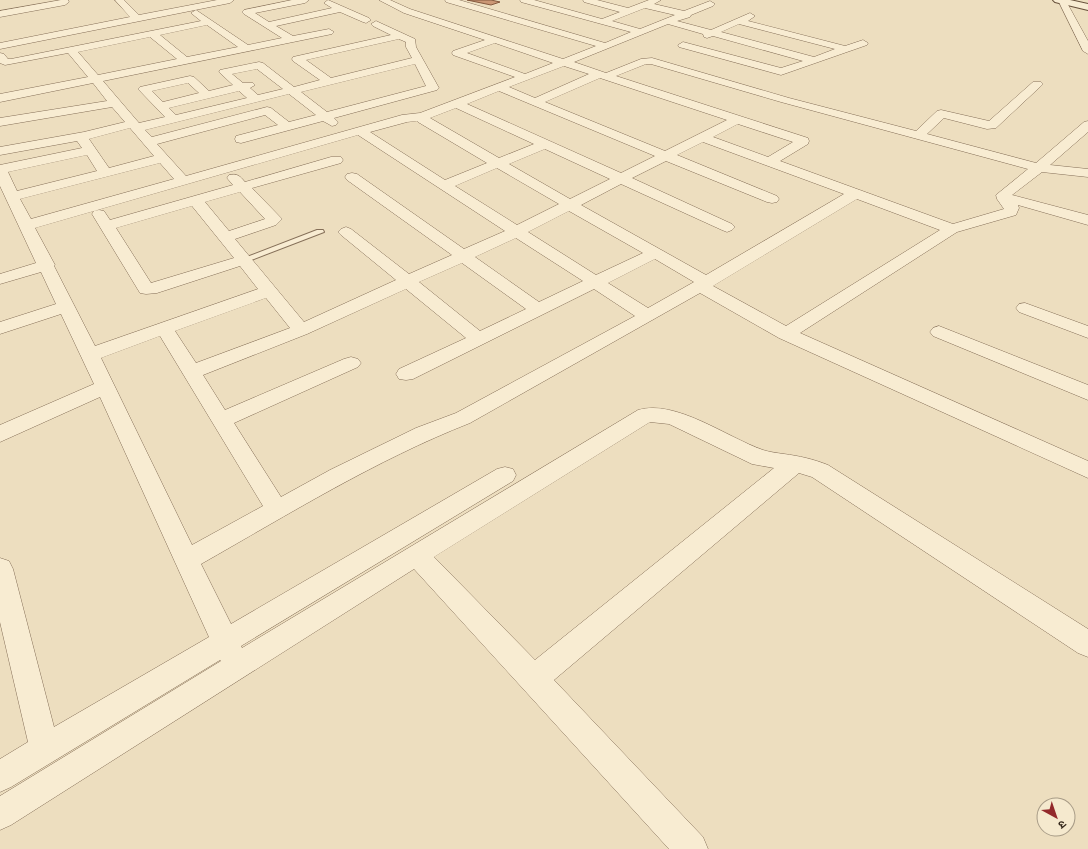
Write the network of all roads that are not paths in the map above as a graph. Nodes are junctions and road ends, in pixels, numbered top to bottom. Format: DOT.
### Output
graph roads {
  1 [pos="119,0"];
  2 [pos="212,0"];
  3 [pos="227,0"];
  4 [pos="305,0"];
  5 [pos="322,0"];
  6 [pos="383,0"];
  7 [pos="449,0"];
  8 [pos="524,0"];
  9 [pos="588,0"];
  10 [pos="1060,0"];
  11 [pos="651,2"];
  12 [pos="66,4"];
  13 [pos="710,4"];
  14 [pos="1088,7"];
  15 [pos="189,8"];
  16 [pos="341,9"];
  17 [pos="628,11"];
  18 [pos="247,12"];
  19 [pos="0,14"];
  20 [pos="684,15"];
  21 [pos="750,16"];
  22 [pos="136,17"];
  23 [pos="698,18"];
  24 [pos="738,21"];
  25 [pos="208,22"];
  26 [pos="602,22"];
  27 [pos="667,22"];
  28 [pos="713,22"];
  29 [pos="268,25"];
  30 [pos="728,26"];
  31 [pos="329,32"];
  32 [pos="640,32"];
  33 [pos="710,33"];
  34 [pos="152,34"];
  35 [pos="400,36"];
  36 [pos="292,40"];
  37 [pos="494,40"];
  38 [pos="0,42"];
  39 [pos="863,43"];
  40 [pos="0,46"];
  41 [pos="606,46"];
  42 [pos="246,49"];
  43 [pos="846,49"];
  44 [pos="71,50"];
  45 [pos="1088,51"];
  46 [pos="664,53"];
  47 [pos="418,60"];
  48 [pos="813,60"];
  49 [pos="185,61"];
  50 [pos="645,61"];
  51 [pos="563,62"];
  52 [pos="6,68"];
  53 [pos="329,68"];
  54 [pos="314,71"];
  55 [pos="604,75"];
  56 [pos="524,77"];
  57 [pos="276,78"];
  58 [pos="96,79"];
  59 [pos="328,81"];
  60 [pos="1038,84"];
  61 [pos="240,87"];
  62 [pos="498,87"];
  63 [pos="291,90"];
  64 [pos="19,94"];
  65 [pos="207,95"];
  66 [pos="0,98"];
  67 [pos="351,98"];
  68 [pos="255,99"];
  69 [pos="535,102"];
  70 [pos="115,103"];
  71 [pos="456,104"];
  72 [pos="160,106"];
  73 [pos="363,107"];
  74 [pos="210,110"];
  75 [pos="44,115"];
  76 [pos="324,116"];
  77 [pos="418,117"];
  78 [pos="173,119"];
  79 [pos="738,119"];
  80 [pos="224,122"];
  81 [pos="0,123"];
  82 [pos="386,124"];
  83 [pos="1088,125"];
  84 [pos="134,126"];
  85 [pos="286,126"];
  86 [pos="82,136"];
  87 [pos="918,136"];
  88 [pos="364,137"];
  89 [pos="702,137"];
  90 [pos="241,138"];
  91 [pos="46,142"];
  92 [pos="149,142"];
  93 [pos="545,144"];
  94 [pos="90,150"];
  95 [pos="0,151"];
  96 [pos="666,156"];
  97 [pos="162,158"];
  98 [pos="264,159"];
  99 [pos="336,160"];
  100 [pos="770,162"];
  101 [pos="498,163"];
  102 [pos="1039,168"];
  103 [pos="0,170"];
  104 [pos="225,170"];
  105 [pos="105,172"];
  106 [pos="1088,173"];
  107 [pos="352,177"];
  108 [pos="621,179"];
  109 [pos="183,181"];
  110 [pos="444,185"];
  111 [pos="242,187"];
  112 [pos="857,193"];
  113 [pos="12,196"];
  114 [pos="1003,197"];
  115 [pos="772,199"];
  116 [pos="195,200"];
  117 [pos="570,205"];
  118 [pos="94,206"];
  119 [pos="1088,220"];
  120 [pos="27,225"];
  121 [pos="106,226"];
  122 [pos="727,227"];
  123 [pos="952,229"];
  124 [pos="320,232"];
  125 [pos="346,232"];
  126 [pos="516,232"];
  127 [pos="226,236"];
  128 [pos="655,253"];
  129 [pos="463,257"];
  130 [pos="243,260"];
  131 [pos="47,265"];
  132 [pos="0,279"];
  133 [pos="408,282"];
  134 [pos="596,283"];
  135 [pos="704,284"];
  136 [pos="268,291"];
  137 [pos="66,306"];
  138 [pos="1025,308"];
  139 [pos="539,310"];
  140 [pos="648,316"];
  141 [pos="0,328"];
  142 [pos="164,328"];
  143 [pos="301,330"];
  144 [pos="939,332"];
  145 [pos="1088,332"];
  146 [pos="786,334"];
  147 [pos="479,339"];
  148 [pos="90,355"];
  149 [pos="351,363"];
  150 [pos="191,372"];
  151 [pos="406,374"];
  152 [pos="105,387"];
  153 [pos="1088,393"];
  154 [pos="221,420"];
  155 [pos="0,434"];
  156 [pos="794,464"];
  157 [pos="1088,470"];
  158 [pos="505,475"];
  159 [pos="277,510"];
  160 [pos="416,555"];
  161 [pos="186,560"];
  162 [pos="0,570"];
  163 [pos="8,634"];
  164 [pos="224,641"];
  165 [pos="1088,644"];
  166 [pos="237,666"];
  167 [pos="534,679"];
  168 [pos="45,749"];
  169 [pos="0,776"];
  170 [pos="0,814"];
  171 [pos="691,849"];
  1 -- 22 [label="street"];
  2 -- 22 [label="street"];
  3 -- 15 [label="street"];
  3 -- 18 [label="street"];
  4 -- 18 [label="street"];
  5 -- 16 [label="street"];
  6 -- 37 [label="street"];
  7 -- 41 [label="street"];
  8 -- 26 [label="street"];
  9 -- 17 [label="street"];
  10 -- 14 [label="street"];
  10 -- 45 [label="street"];
  11 -- 17 [label="street"];
  11 -- 20 [label="street"];
  12 -- 19 [label="street"];
  13 -- 20 [label="street"];
  15 -- 22 [label="street"];
  15 -- 25 [label="street"];
  16 -- 29 [label="street"];
  16 -- 35 [label="street"];
  17 -- 26 [label="street"];
  18 -- 29 [label="street"];
  20 -- 23 [label="street"];
  20 -- 27 [label="street"];
  21 -- 24 [label="street"];
  22 -- 38 [label="street"];
  22 -- 40 [label="street"];
  24 -- 30 [label="street"];
  24 -- 43 [label="street"];
  25 -- 34 [label="street"];
  25 -- 42 [label="street"];
  26 -- 32 [label="street"];
  27 -- 32 [label="street"];
  27 -- 33 [label="street"];
  28 -- 30 [label="street"];
  29 -- 36 [label="street"];
  30 -- 33 [label="street"];
  31 -- 36 [label="street"];
  32 -- 41 [label="street"];
  33 -- 48 [label="street"];
  33 -- 48 [label="street"];
  34 -- 44 [label="street"];
  34 -- 49 [label="street"];
  35 -- 47 [label="street"];
  35 -- 54 [label="street"];
  36 -- 42 [label="street"];
  37 -- 51 [label="street"];
  37 -- 56 [label="street"];
  39 -- 43 [label="street"];
  41 -- 51 [label="street"];
  42 -- 49 [label="street"];
  43 -- 48 [label="street"];
  44 -- 52 [label="street"];
  44 -- 58 [label="street"];
  46 -- 50 [label="street"];
  47 -- 59 [label="street"];
  47 -- 73 [label="street"];
  49 -- 58 [label="street"];
  50 -- 55 [label="street"];
  50 -- 87 [label="street"];
  51 -- 55 [label="street"];
  51 -- 56 [label="street"];
  52 -- 64 [label="street"];
  53 -- 54 [label="street"];
  54 -- 59 [label="street"];
  55 -- 69 [label="street"];
  55 -- 79 [label="street"];
  56 -- 62 [label="street"];
  57 -- 61 [label="street"];
  57 -- 61 [label="street"];
  57 -- 63 [label="street"];
  58 -- 64 [label="street"];
  58 -- 70 [label="street"];
  59 -- 63 [label="street"];
  60 -- 87 [label="street"];
  61 -- 65 [label="street"];
  61 -- 68 [label="street"];
  62 -- 69 [label="street"];
  62 -- 71 [label="street"];
  63 -- 68 [label="street"];
  63 -- 76 [label="street"];
  64 -- 66 [label="street"];
  65 -- 72 [label="street"];
  65 -- 72 [label="street"];
  67 -- 73 [label="street"];
  68 -- 74 [label="street"];
  69 -- 96 [label="street"];
  70 -- 75 [label="street"];
  70 -- 84 [label="street"];
  71 -- 77 [label="street"];
  71 -- 93 [label="street"];
  72 -- 78 [label="street"];
  73 -- 76 [label="street"];
  73 -- 82 [label="street"];
  74 -- 78 [label="street"];
  74 -- 80 [label="street"];
  75 -- 81 [label="street"];
  75 -- 91 [label="street"];
  76 -- 85 [label="street"];
  76 -- 88 [label="street"];
  77 -- 82 [label="street"];
  77 -- 101 [label="street"];
  78 -- 84 [label="street"];
  79 -- 89 [label="street"];
  79 -- 100 [label="street"];
  80 -- 85 [label="street"];
  80 -- 90 [label="street"];
  80 -- 92 [label="street"];
  82 -- 88 [label="street"];
  83 -- 102 [label="street"];
  84 -- 86 [label="street"];
  84 -- 92 [label="street"];
  85 -- 90 [label="street"];
  86 -- 91 [label="street"];
  86 -- 94 [label="street"];
  87 -- 102 [label="street"];
  88 -- 98 [label="street"];
  88 -- 110 [label="street"];
  89 -- 96 [label="street"];
  89 -- 100 [label="street"];
  90 -- 98 [label="street"];
  91 -- 95 [label="street"];
  92 -- 97 [label="street"];
  93 -- 101 [label="street"];
  93 -- 108 [label="street"];
  94 -- 103 [label="street"];
  94 -- 105 [label="street"];
  96 -- 108 [label="street"];
  96 -- 115 [label="street"];
  97 -- 105 [label="street"];
  97 -- 109 [label="street"];
  98 -- 104 [label="street"];
  99 -- 111 [label="street"];
  100 -- 112 [label="street"];
  101 -- 110 [label="street"];
  101 -- 117 [label="street"];
  102 -- 106 [label="street"];
  102 -- 114 [label="street"];
  103 -- 113 [label="street"];
  104 -- 109 [label="street"];
  104 -- 111 [label="street"];
  105 -- 113 [label="street"];
  107 -- 129 [label="street"];
  108 -- 117 [label="street"];
  108 -- 122 [label="street"];
  109 -- 118 [label="street"];
  110 -- 126 [label="street"];
  111 -- 116 [label="street"];
  111 -- 127 [label="street"];
  112 -- 123 [label="street"];
  112 -- 135 [label="street"];
  113 -- 120 [label="street"];
  114 -- 119 [label="street"];
  114 -- 123 [label="street"];
  116 -- 121 [label="street"];
  116 -- 127 [label="street"];
  117 -- 126 [label="street"];
  117 -- 128 [label="street"];
  118 -- 120 [label="street"];
  118 -- 121 [label="street"];
  120 -- 131 [label="street"];
  121 -- 130 [label="street"];
  123 -- 146 [label="street"];
  124 -- 130 [label="lane"];
  125 -- 133 [label="street"];
  126 -- 129 [label="street"];
  126 -- 134 [label="street"];
  127 -- 130 [label="street"];
  128 -- 134 [label="street"];
  128 -- 135 [label="street"];
  129 -- 133 [label="street"];
  129 -- 139 [label="street"];
  130 -- 136 [label="street"];
  131 -- 132 [label="street"];
  131 -- 137 [label="street"];
  133 -- 143 [label="street"];
  133 -- 147 [label="street"];
  134 -- 139 [label="street"];
  134 -- 140 [label="street"];
  135 -- 140 [label="street"];
  135 -- 146 [label="street"];
  136 -- 142 [label="street"];
  136 -- 143 [label="street"];
  137 -- 141 [label="street"];
  137 -- 148 [label="street"];
  138 -- 145 [label="street"];
  139 -- 147 [label="street"];
  140 -- 159 [label="street"];
  142 -- 148 [label="street"];
  142 -- 150 [label="street"];
  143 -- 150 [label="street"];
  144 -- 153 [label="street"];
  146 -- 157 [label="street"];
  147 -- 151 [label="street"];
  148 -- 152 [label="street"];
  149 -- 154 [label="street"];
  150 -- 154 [label="street"];
  152 -- 155 [label="street"];
  152 -- 161 [label="street"];
  154 -- 159 [label="street"];
  156 -- 160 [label="street"];
  156 -- 165 [label="street"];
  156 -- 167 [label="street"];
  158 -- 164 [label="street"];
  159 -- 161 [label="street"];
  160 -- 166 [label="street"];
  160 -- 167 [label="street"];
  161 -- 164 [label="street"];
  162 -- 163 [label="street"];
  163 -- 168 [label="street"];
  164 -- 166 [label="street"];
  164 -- 168 [label="street"];
  166 -- 170 [label="street"];
  167 -- 171 [label="street"];
  168 -- 169 [label="street"];
}
